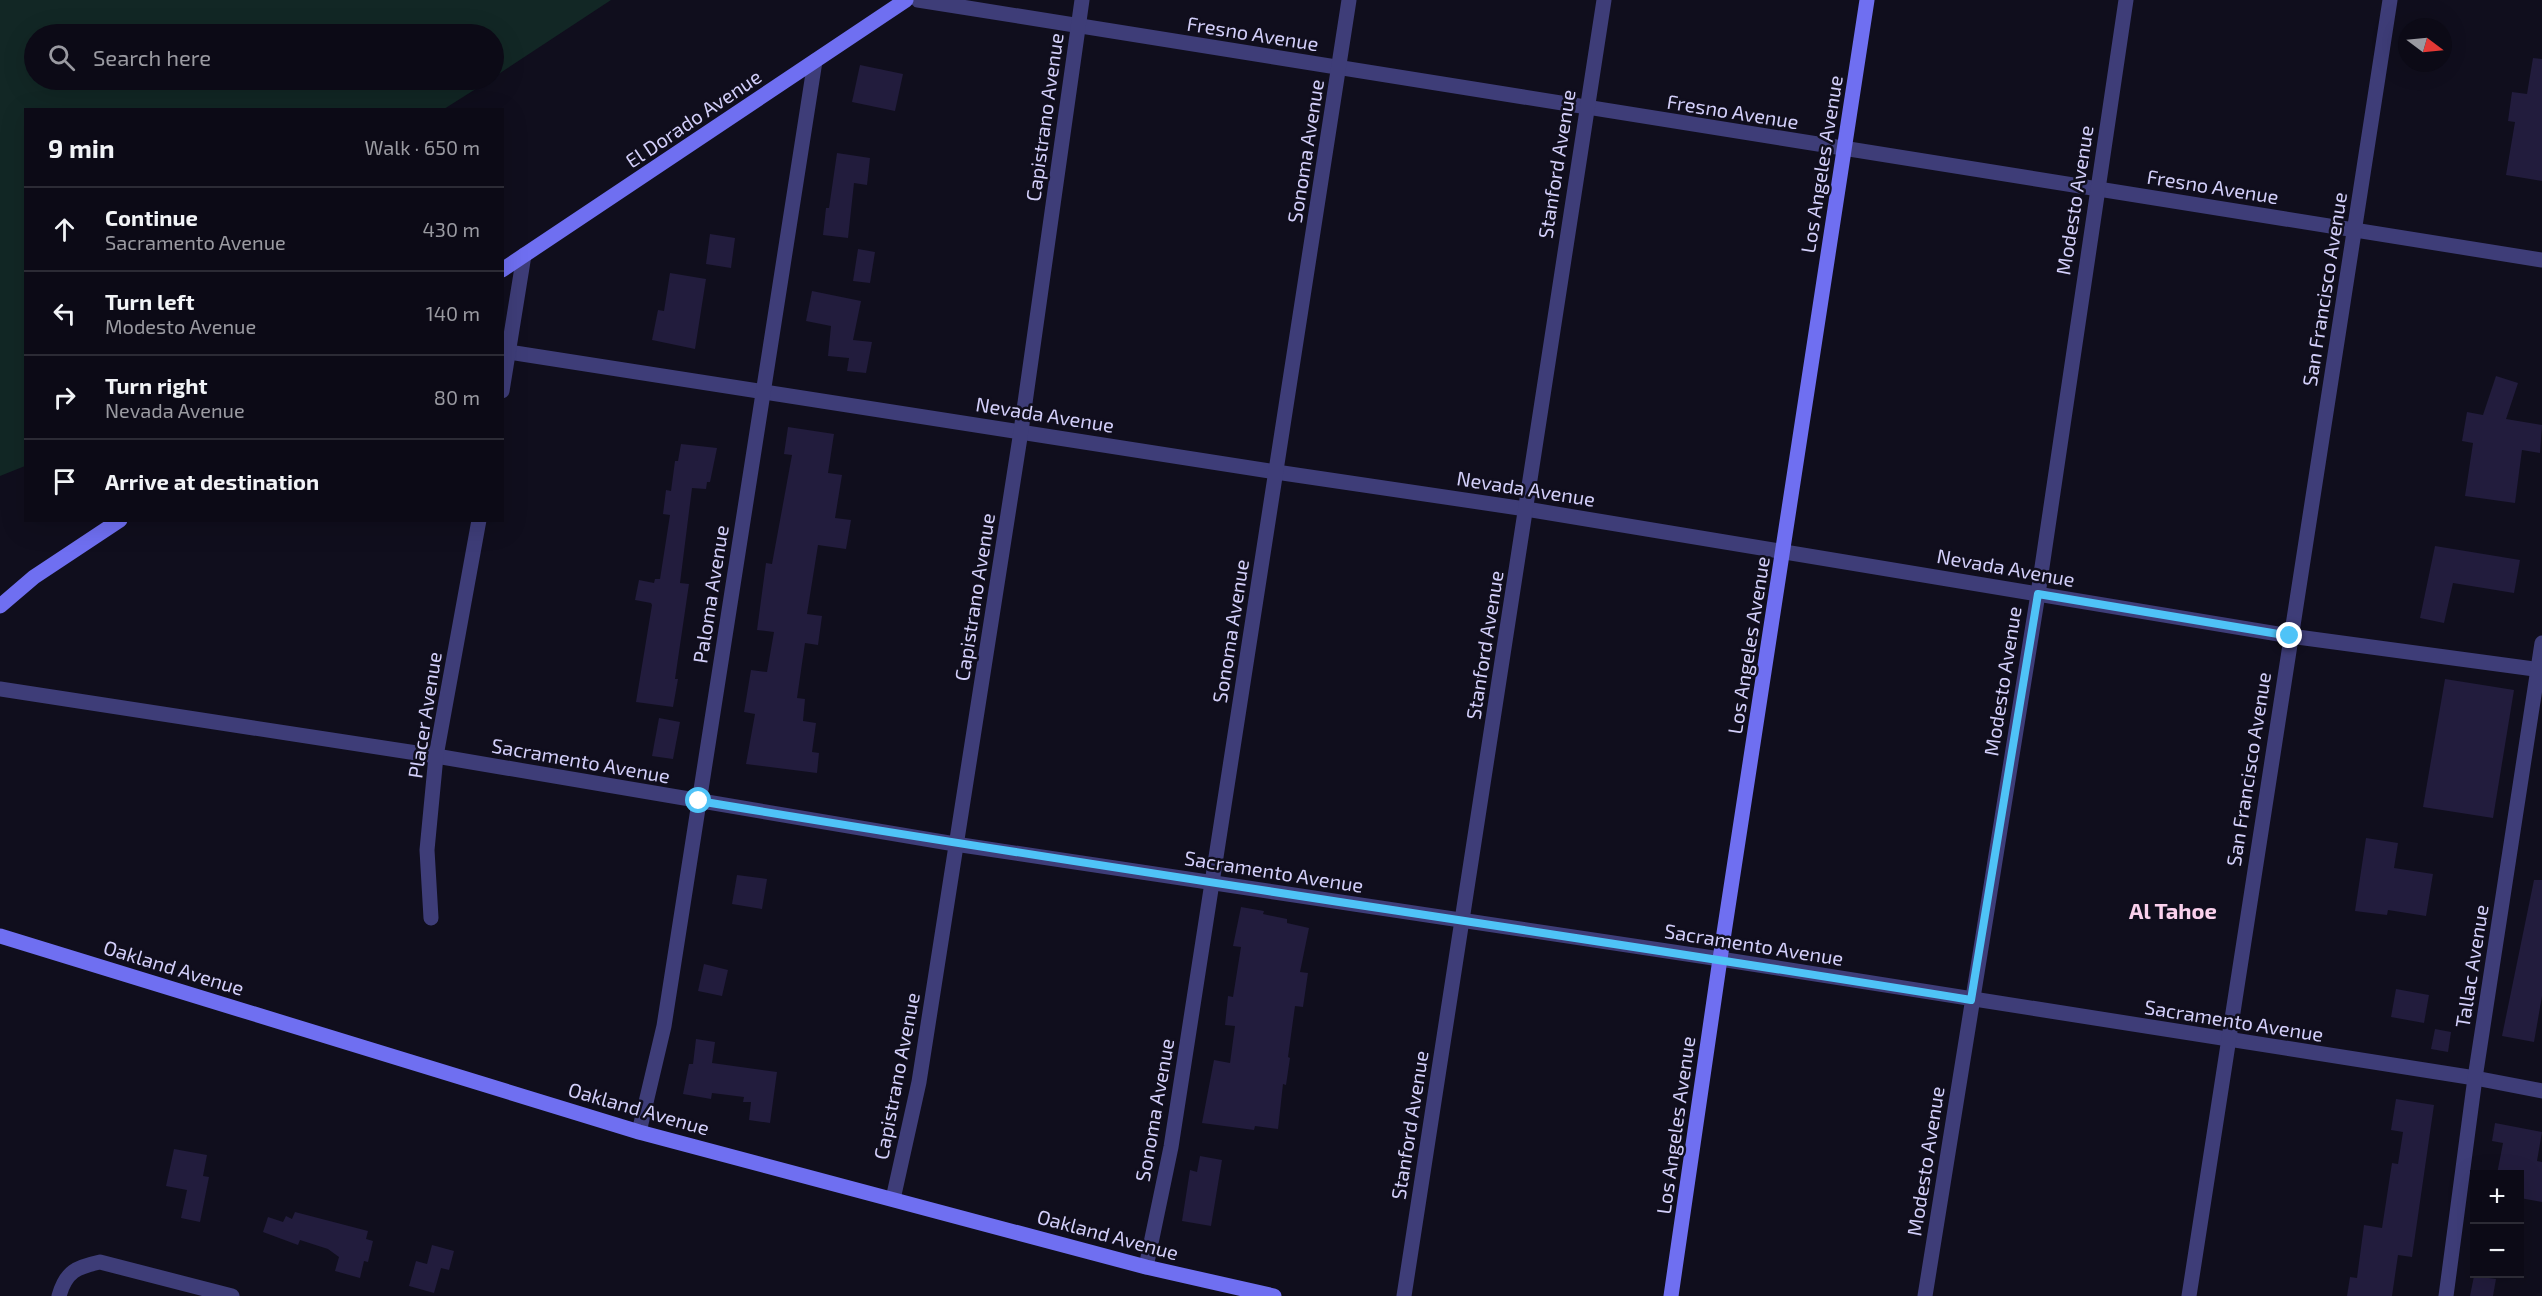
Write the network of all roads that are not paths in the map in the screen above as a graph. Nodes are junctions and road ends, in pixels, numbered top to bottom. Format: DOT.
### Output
graph roads {
  1 [pos="906,0"];
  2 [pos="918,0"];
  3 [pos="1082,0"];
  4 [pos="1349,0"];
  5 [pos="1604,0"];
  6 [pos="1867,0"];
  7 [pos="2126,0"];
  8 [pos="2390,0"];
  9 [pos="1078,25"];
  10 [pos="815,61"];
  11 [pos="1340,68"];
  12 [pos="1586,108"];
  13 [pos="1845,150"];
  14 [pos="2097,190"];
  15 [pos="2355,229"];
  16 [pos="524,255"];
  17 [pos="2542,260"];
  18 [pos="504,269"];
  19 [pos="506,352"];
  20 [pos="504,372"];
  21 [pos="763,393"];
  22 [pos="1021,432"];
  23 [pos="1276,472"];
  24 [pos="1526,509"];
  25 [pos="117,522"];
  26 [pos="479,522"];
  27 [pos="1784,550"];
  28 [pos="2038,594"];
  29 [pos="0,606"];
  30 [pos="2290,636"];
  31 [pos="2542,643"];
  32 [pos="2540,669"];
  33 [pos="0,689"];
  34 [pos="436,756"];
  35 [pos="699,801"];
  36 [pos="956,844"];
  37 [pos="1212,882"];
  38 [pos="431,918"];
  39 [pos="1462,922"];
  40 [pos="0,936"];
  41 [pos="1720,959"];
  42 [pos="1971,1000"];
  43 [pos="2227,1040"];
  44 [pos="2475,1078"];
  45 [pos="2542,1091"];
  46 [pos="639,1132"];
  47 [pos="893,1199"];
  48 [pos="1146,1267"];
  49 [pos="59,1296"];
  50 [pos="232,1296"];
  51 [pos="1274,1296"];
  52 [pos="1404,1296"];
  53 [pos="1671,1296"];
  54 [pos="1925,1296"];
  55 [pos="2189,1296"];
  56 [pos="2446,1296"];
  1 -- 10 [label="street, El Dorado Avenue"];
  2 -- 9 [label="street, Fresno Avenue"];
  3 -- 9 [label="street, Capistrano Avenue"];
  4 -- 11 [label="street, Sonoma Avenue"];
  5 -- 12 [label="street, Stanford Avenue"];
  6 -- 13 [label="street, Los Angeles Avenue"];
  7 -- 14 [label="street, Modesto Avenue"];
  8 -- 15 [label="street, San Francisco Avenue"];
  9 -- 11 [label="street, Fresno Avenue"];
  9 -- 22 [label="street, Capistrano Avenue"];
  10 -- 16 [label="street, El Dorado Avenue"];
  10 -- 21 [label="street, Paloma Avenue"];
  11 -- 12 [label="street, Fresno Avenue"];
  11 -- 23 [label="street, Sonoma Avenue"];
  12 -- 13 [label="street, Fresno Avenue"];
  12 -- 24 [label="street, Stanford Avenue"];
  13 -- 14 [label="street, Fresno Avenue"];
  13 -- 27 [label="street, Los Angeles Avenue"];
  14 -- 15 [label="street, Fresno Avenue"];
  14 -- 28 [label="street, Modesto Avenue"];
  15 -- 17 [label="street, Fresno Avenue"];
  15 -- 30 [label="street, San Francisco Avenue"];
  16 -- 18 [label="street, El Dorado Avenue"];
  16 -- 19 [label="street"];
  19 -- 20 [label="street"];
  19 -- 21 [label="street, Nevada Avenue"];
  21 -- 22 [label="street, Nevada Avenue"];
  21 -- 35 [label="street, Paloma Avenue"];
  22 -- 23 [label="street, Nevada Avenue"];
  22 -- 36 [label="street, Capistrano Avenue"];
  23 -- 24 [label="street, Nevada Avenue"];
  23 -- 37 [label="street, Sonoma Avenue"];
  24 -- 27 [label="street, Nevada Avenue"];
  24 -- 39 [label="street, Stanford Avenue"];
  25 -- 29 [label="street"];
  26 -- 34 [label="street, Placer Avenue"];
  27 -- 28 [label="street, Nevada Avenue"];
  27 -- 41 [label="street, Los Angeles Avenue"];
  28 -- 30 [label="street, Nevada Avenue"];
  28 -- 42 [label="street, Modesto Avenue"];
  30 -- 32 [label="street, Nevada Avenue"];
  30 -- 43 [label="street, San Francisco Avenue"];
  31 -- 32 [label="street, Tallac Avenue"];
  32 -- 44 [label="street, Tallac Avenue"];
  33 -- 34 [label="street, Sacramento Avenue"];
  34 -- 35 [label="street, Sacramento Avenue"];
  34 -- 38 [label="street, Placer Avenue"];
  35 -- 36 [label="street, Sacramento Avenue"];
  35 -- 46 [label="street, Paloma Avenue"];
  36 -- 37 [label="street, Sacramento Avenue"];
  36 -- 47 [label="street, Capistrano Avenue"];
  37 -- 39 [label="street, Sacramento Avenue"];
  37 -- 48 [label="street, Sonoma Avenue"];
  39 -- 41 [label="street, Sacramento Avenue"];
  39 -- 52 [label="street, Stanford Avenue"];
  40 -- 46 [label="street, Oakland Avenue"];
  41 -- 42 [label="street, Sacramento Avenue"];
  41 -- 53 [label="street, Los Angeles Avenue"];
  42 -- 43 [label="street, Sacramento Avenue"];
  42 -- 54 [label="street, Modesto Avenue"];
  43 -- 44 [label="street, Sacramento Avenue"];
  43 -- 55 [label="street, San Francisco Avenue"];
  44 -- 45 [label="street, Sacramento Avenue"];
  44 -- 56 [label="street, Tallac Avenue"];
  46 -- 47 [label="street, Oakland Avenue"];
  47 -- 48 [label="street, Oakland Avenue"];
  48 -- 51 [label="street, Oakland Avenue"];
  49 -- 50 [label="street"];
}
